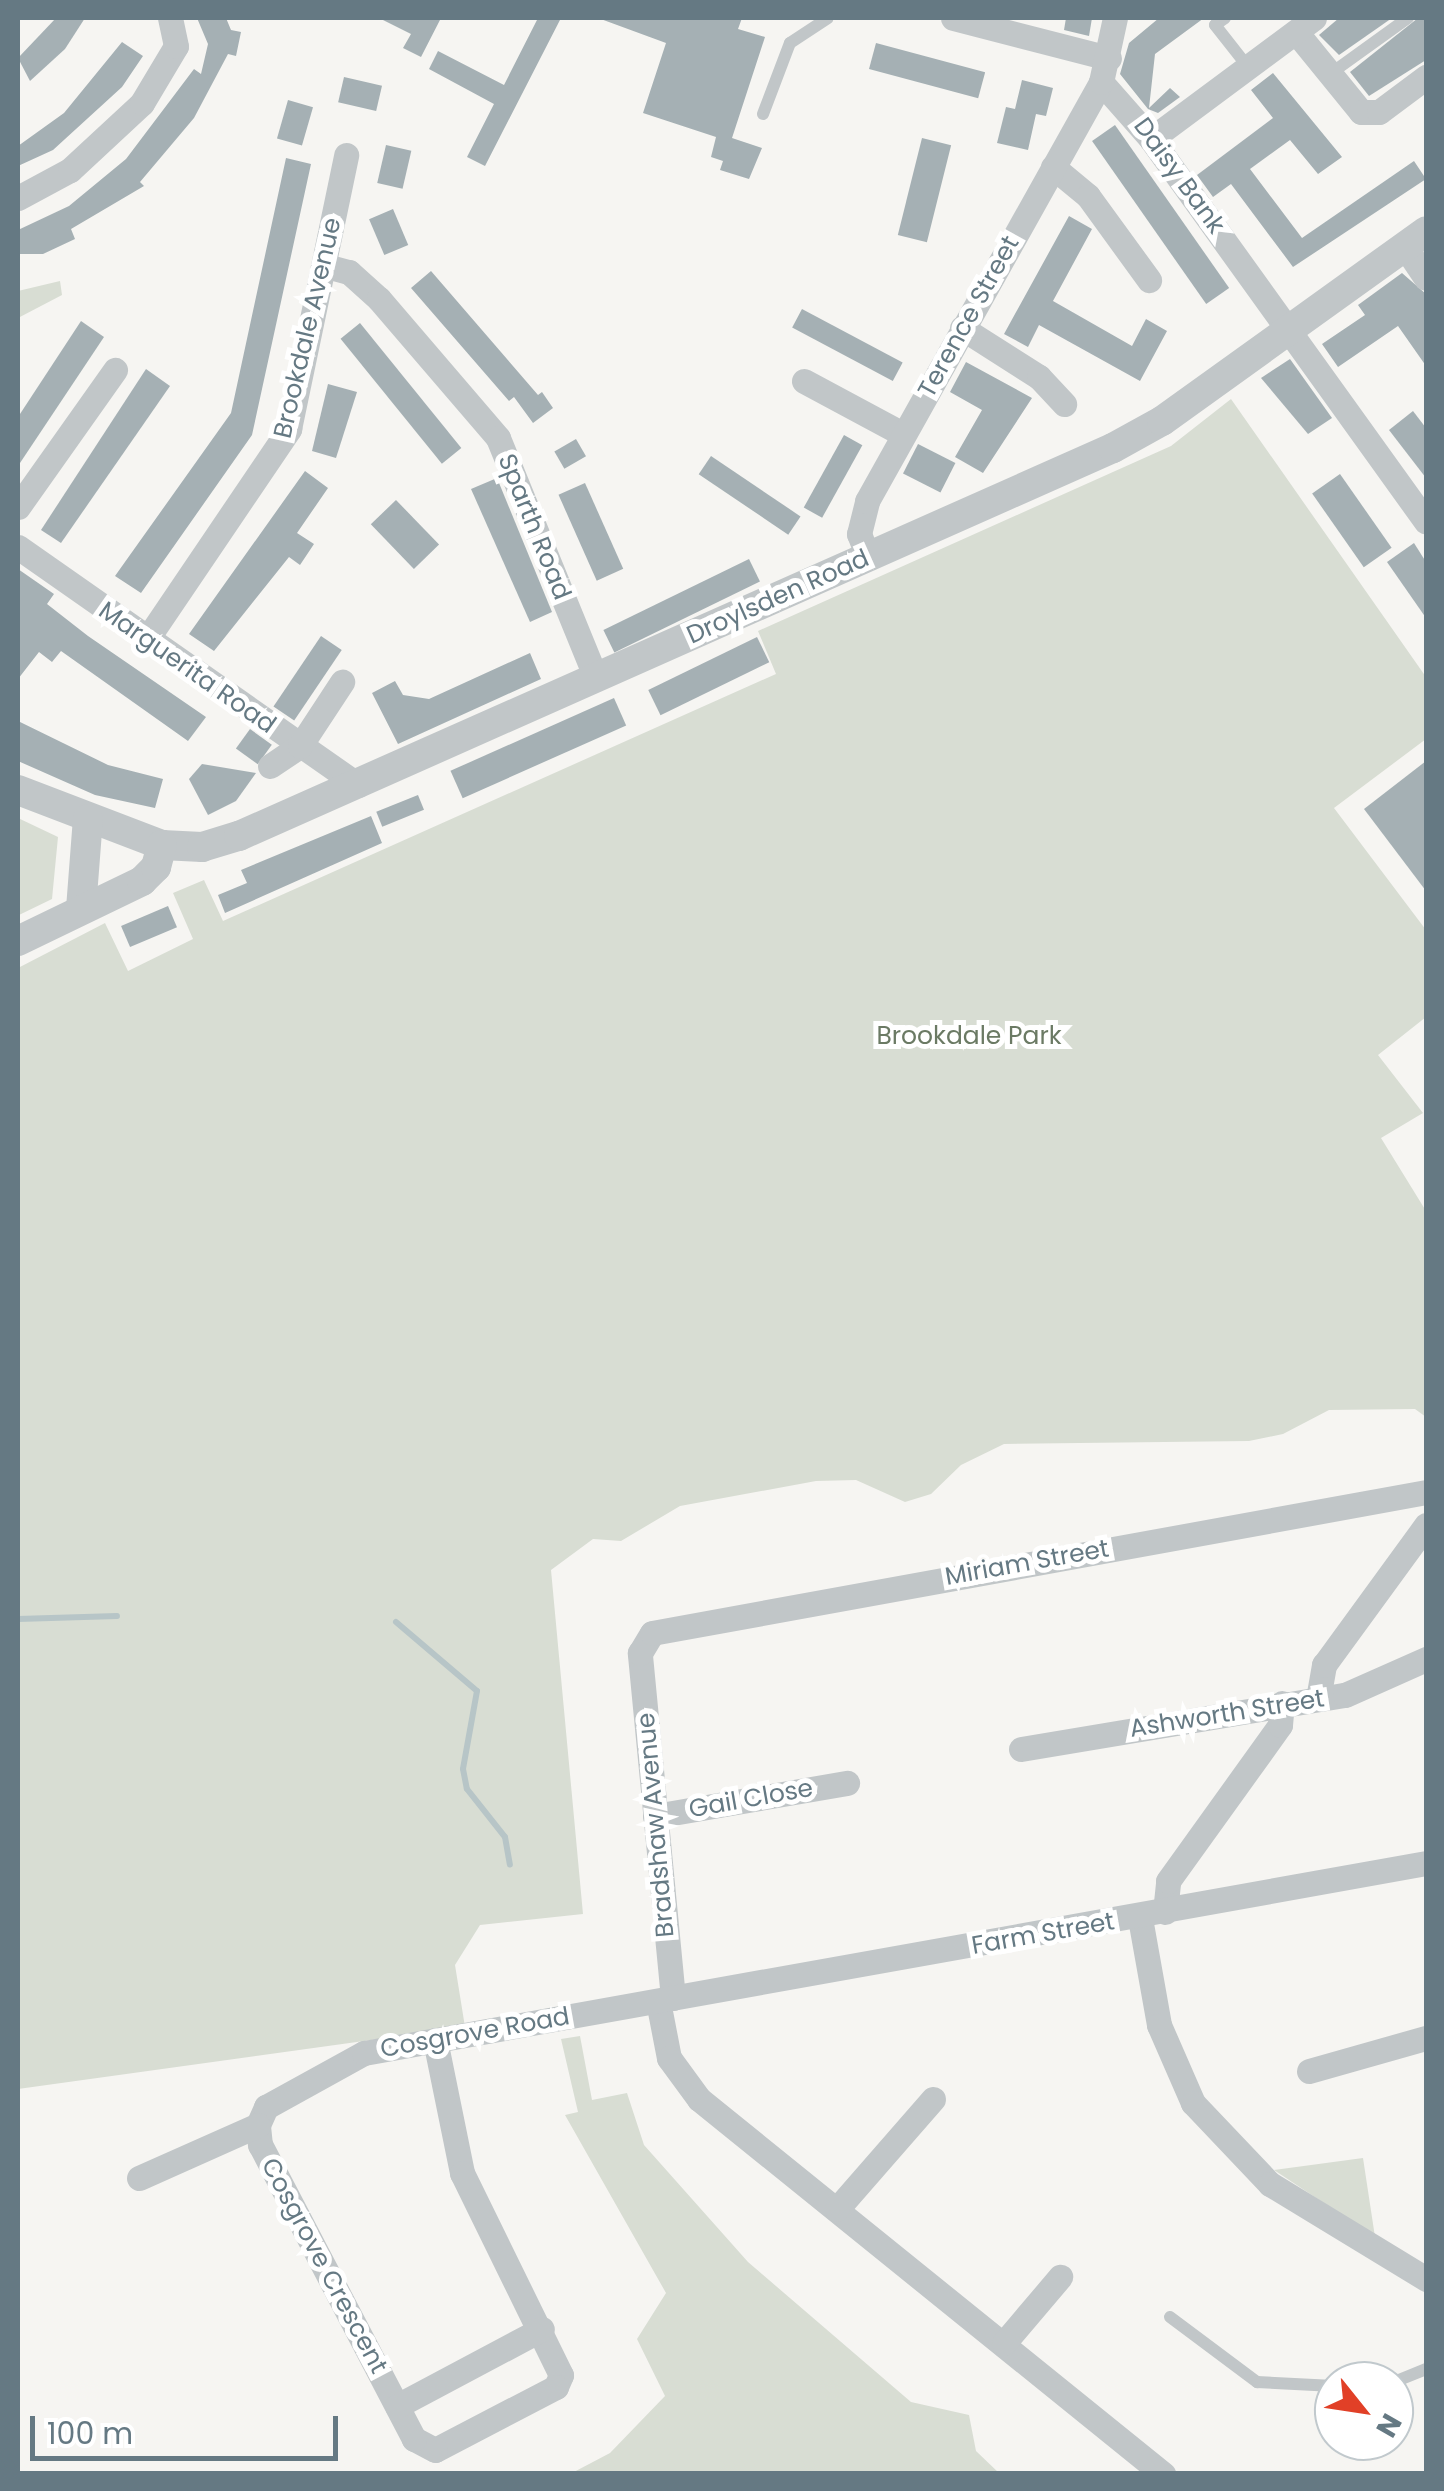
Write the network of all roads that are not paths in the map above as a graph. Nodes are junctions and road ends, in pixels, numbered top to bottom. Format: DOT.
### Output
graph roads {
  1 [pos="170,18"];
  2 [pos="828,18"];
  3 [pos="952,18"];
  4 [pos="1115,18"];
  5 [pos="1225,18"];
  6 [pos="1408,18"];
  7 [pos="1305,25"];
  8 [pos="1248,67"];
  9 [pos="1105,70"];
  10 [pos="1330,74"];
  11 [pos="1426,77"];
  12 [pos="763,114"];
  13 [pos="1151,138"];
  14 [pos="346,155"];
  15 [pos="1053,167"];
  16 [pos="18,198"];
  17 [pos="1416,239"];
  18 [pos="326,266"];
  19 [pos="1426,278"];
  20 [pos="1149,280"];
  21 [pos="962,328"];
  22 [pos="1290,328"];
  23 [pos="115,370"];
  24 [pos="804,380"];
  25 [pos="1064,404"];
  26 [pos="903,434"];
  27 [pos="18,507"];
  28 [pos="1426,521"];
  29 [pos="18,547"];
  30 [pos="868,557"];
  31 [pos="146,639"];
  32 [pos="596,678"];
  33 [pos="342,682"];
  34 [pos="300,746"];
  35 [pos="270,766"];
  36 [pos="358,786"];
  37 [pos="18,790"];
  38 [pos="88,819"];
  39 [pos="162,844"];
  40 [pos="81,908"];
  41 [pos="18,940"];
  42 [pos="1426,1492"];
  43 [pos="1426,1525"];
  44 [pos="640,1653"];
  45 [pos="1426,1659"];
  46 [pos="1318,1699"];
  47 [pos="1282,1703"];
  48 [pos="1022,1749"];
  49 [pos="847,1783"];
  50 [pos="655,1816"];
  51 [pos="1426,1863"];
  52 [pos="1152,1915"];
  53 [pos="665,1999"];
  54 [pos="1426,2038"];
  55 [pos="435,2040"];
  56 [pos="1309,2071"];
  57 [pos="933,2098"];
  58 [pos="258,2125"];
  59 [pos="140,2178"];
  60 [pos="837,2210"];
  61 [pos="1060,2277"];
  62 [pos="1426,2279"];
  63 [pos="1170,2318"];
  64 [pos="542,2328"];
  65 [pos="1004,2342"];
  66 [pos="1314,2385"];
  67 [pos="397,2406"];
  68 [pos="1163,2474"];
  1 -- 16 [label="street"];
  2 -- 12 [label="lane"];
  3 -- 9 [label="street"];
  4 -- 9 [label="street"];
  5 -- 8 [label="lane"];
  6 -- 10 [label="lane"];
  7 -- 8 [label="street"];
  7 -- 10 [label="street"];
  8 -- 13 [label="street"];
  9 -- 13 [label="street, Daisy Bank"];
  9 -- 15 [label="street, Terence Street"];
  10 -- 11 [label="street"];
  13 -- 22 [label="street, Daisy Bank"];
  14 -- 18 [label="street, Brookdale Avenue"];
  15 -- 20 [label="street"];
  15 -- 21 [label="street, Terence Street"];
  17 -- 19 [label="street"];
  17 -- 22 [label="street, Droylsden Road"];
  18 -- 31 [label="street, Brookdale Avenue"];
  18 -- 32 [label="street, Sparth Road"];
  21 -- 25 [label="street"];
  21 -- 26 [label="street, Terence Street"];
  22 -- 28 [label="street, Daisy Bank"];
  22 -- 30 [label="street, Droylsden Road"];
  23 -- 27 [label="street"];
  24 -- 26 [label="street"];
  26 -- 30 [label="street, Terence Street"];
  29 -- 31 [label="street, Marguerita Road"];
  30 -- 32 [label="street, Droylsden Road"];
  31 -- 34 [label="street, Marguerita Road"];
  32 -- 36 [label="street, Droylsden Road"];
  33 -- 34 [label="street"];
  34 -- 35 [label="street"];
  34 -- 36 [label="street, Marguerita Road"];
  36 -- 39 [label="street, Droylsden Road"];
  37 -- 38 [label="street, Droylsden Road"];
  38 -- 39 [label="street, Droylsden Road"];
  38 -- 40 [label="street"];
  39 -- 40 [label="street"];
  40 -- 41 [label="street"];
  42 -- 44 [label="street, Miriam Street"];
  43 -- 46 [label="street"];
  44 -- 50 [label="street, Bradshaw Avenue"];
  45 -- 46 [label="street, Ashworth Street"];
  46 -- 47 [label="street, Ashworth Street"];
  47 -- 48 [label="street, Ashworth Street"];
  47 -- 52 [label="street"];
  49 -- 50 [label="street, Gail Close"];
  50 -- 53 [label="street, Bradshaw Avenue"];
  51 -- 52 [label="street, Farm Street"];
  52 -- 53 [label="street, Farm Street"];
  52 -- 62 [label="street"];
  53 -- 55 [label="street, Cosgrove Road"];
  53 -- 60 [label="street, Bradshaw Avenue"];
  54 -- 56 [label="street"];
  55 -- 58 [label="street, Cosgrove Road"];
  55 -- 64 [label="street, Cosgrove Crescent"];
  57 -- 60 [label="street"];
  58 -- 59 [label="street, Cosgrove Road"];
  58 -- 67 [label="street, Cosgrove Crescent"];
  60 -- 65 [label="street, Bradshaw Avenue"];
  61 -- 65 [label="street"];
  63 -- 66 [label="lane"];
  64 -- 67 [label="street"];
  64 -- 67 [label="street, Cosgrove Crescent"];
  65 -- 68 [label="street, Bradshaw Avenue"];
}
